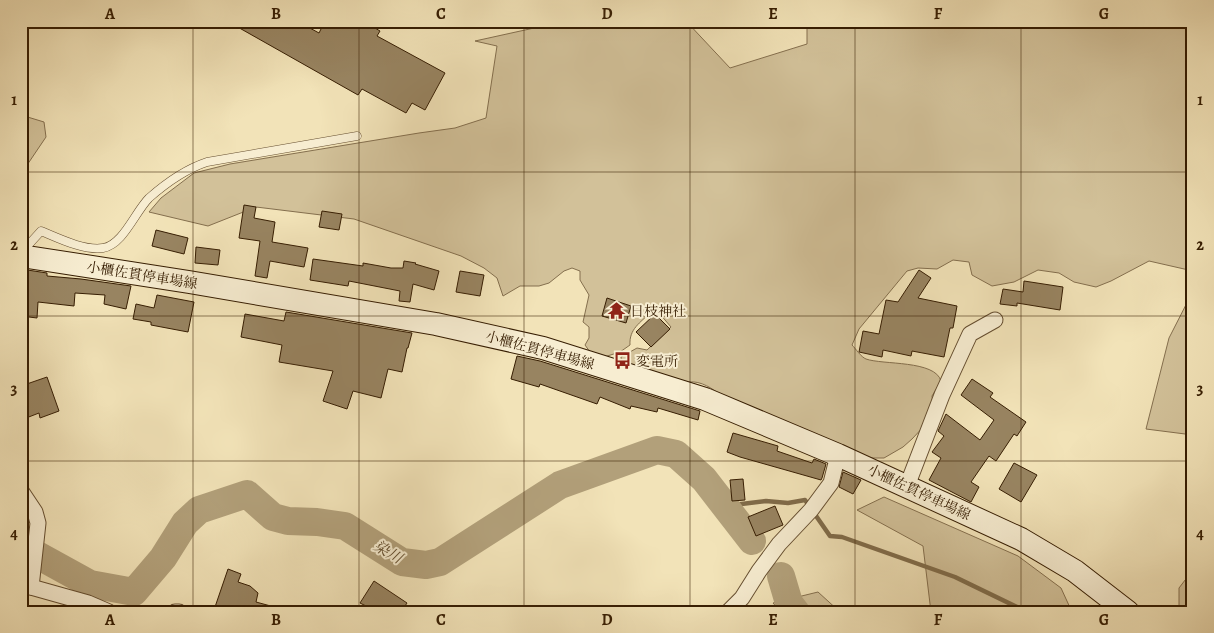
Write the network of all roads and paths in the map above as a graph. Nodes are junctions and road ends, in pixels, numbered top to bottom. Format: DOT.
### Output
graph roads {
  1 [pos="357,136"];
  2 [pos="21,253"];
  3 [pos="21,256"];
  4 [pos="995,320"];
  5 [pos="838,455"];
  6 [pos="907,486"];
  7 [pos="21,491"];
  8 [pos="28,581"];
  9 [pos="109,612"];
  10 [pos="728,612"];
  11 [pos="1128,612"];
  1 -- 2 [label="lane"];
  3 -- 5 [label="main road, 小櫃佐貫停車場線"];
  4 -- 6 [label="street"];
  5 -- 6 [label="main road, 小櫃佐貫停車場線"];
  5 -- 10 [label="street"];
  6 -- 11 [label="main road, 小櫃佐貫停車場線"];
  7 -- 8 [label="street"];
  8 -- 9 [label="street"];
}
